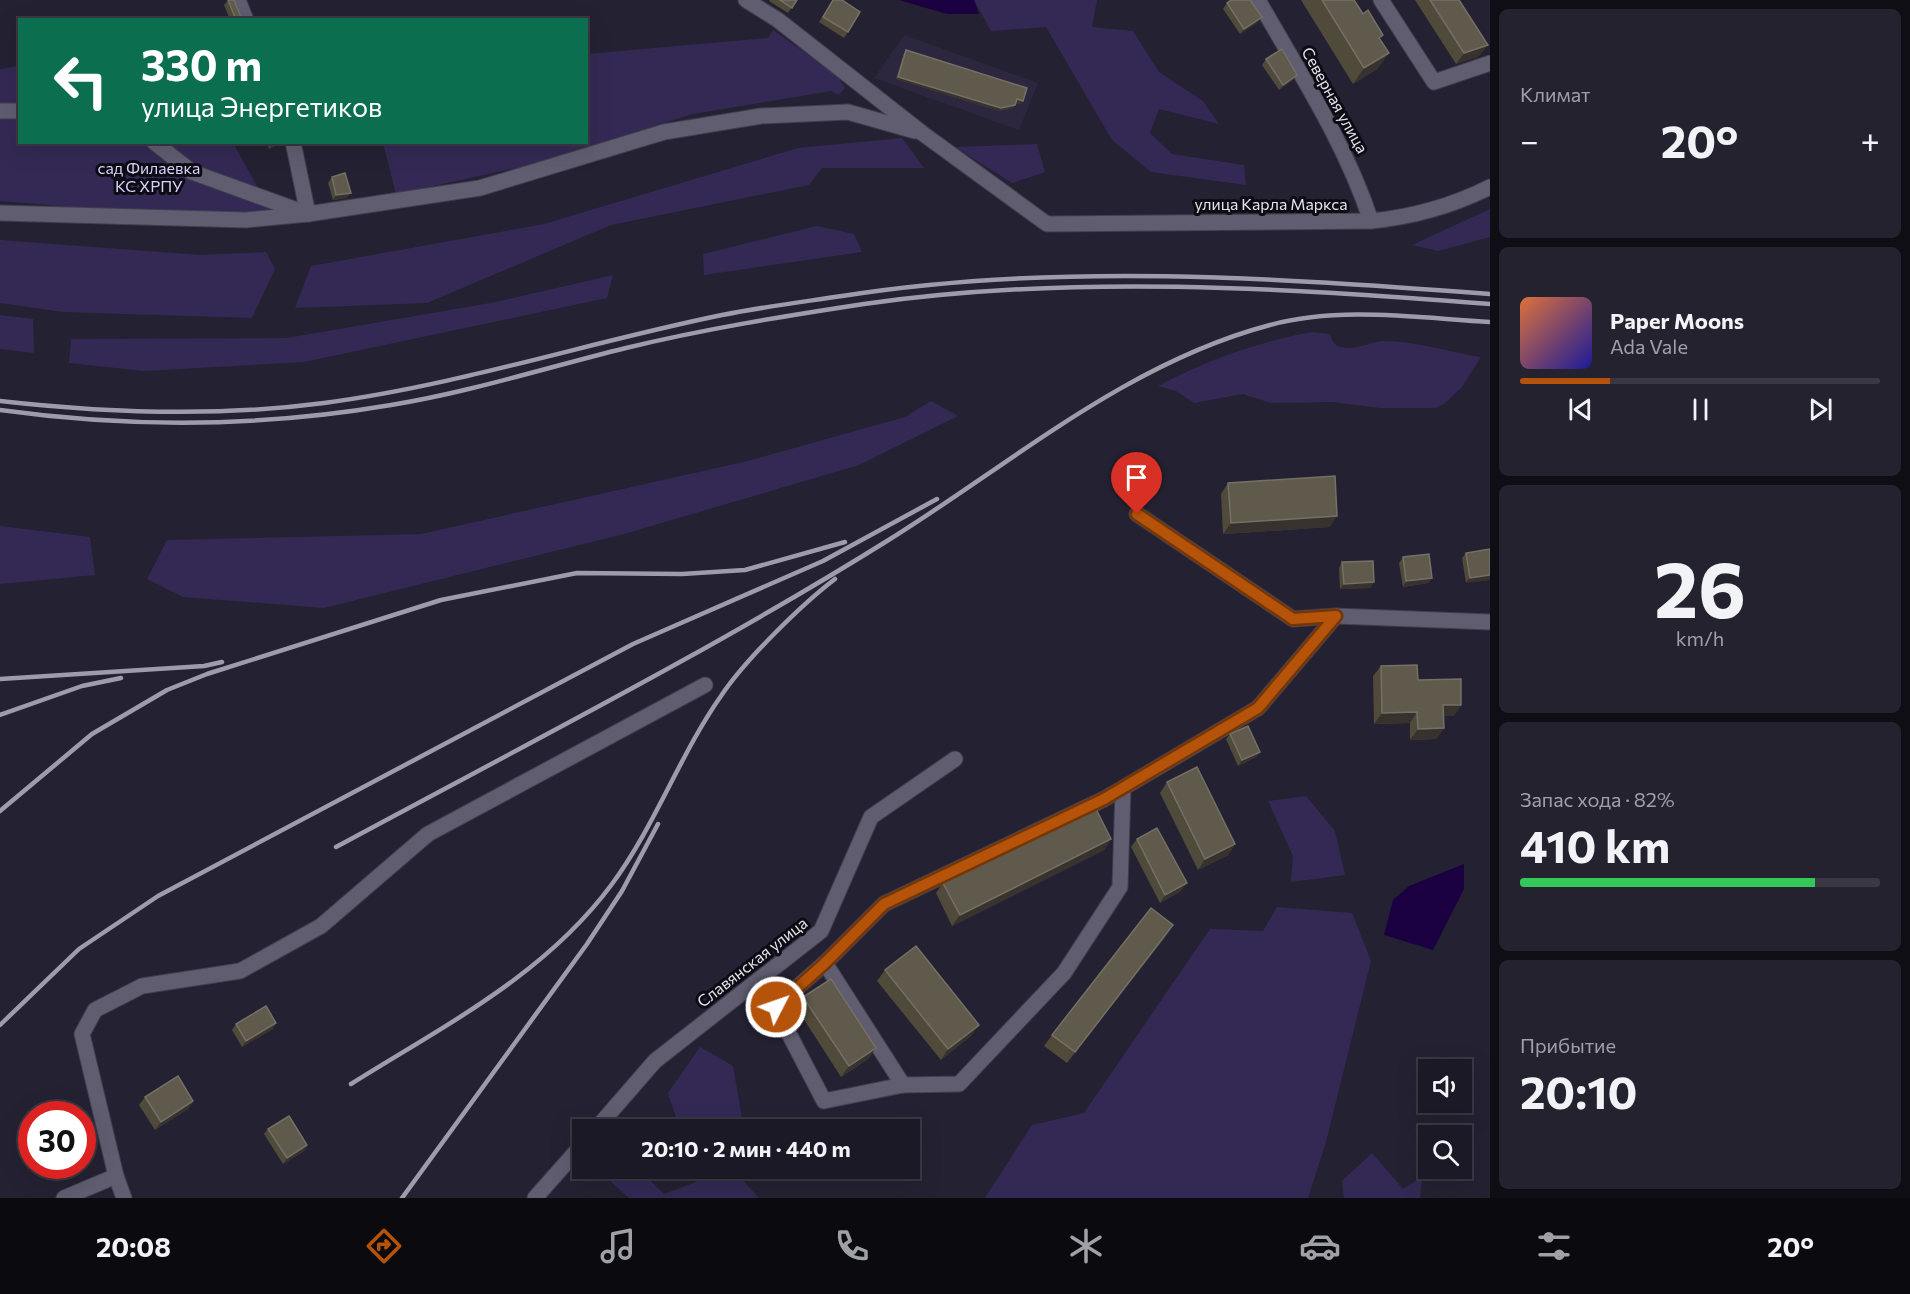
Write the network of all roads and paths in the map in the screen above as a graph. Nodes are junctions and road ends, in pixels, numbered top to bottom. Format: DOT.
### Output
graph roads {
  1 [pos="238,0"];
  2 [pos="746,0"];
  3 [pos="1258,0"];
  4 [pos="1381,0"];
  5 [pos="245,18"];
  6 [pos="1490,63"];
  7 [pos="0,111"];
  8 [pos="18,111"];
  9 [pos="922,133"];
  10 [pos="157,144"];
  11 [pos="293,144"];
  12 [pos="1490,187"];
  13 [pos="0,213"];
  14 [pos="308,214"];
  15 [pos="1371,221"];
  16 [pos="1137,514"];
  17 [pos="1336,616"];
  18 [pos="1490,622"];
  19 [pos="705,685"];
  20 [pos="955,759"];
  21 [pos="1123,788"];
  22 [pos="825,963"];
  23 [pos="903,1085"];
  24 [pos="605,1119"];
  25 [pos="572,1156"];
  26 [pos="116,1176"];
  27 [pos="64,1198"];
  28 [pos="124,1198"];
  29 [pos="535,1198"];
  1 -- 5 [label="street"];
  2 -- 9 [label="street"];
  3 -- 15 [label="street, Северная улица"];
  4 -- 6 [label="street"];
  7 -- 8 [label="street"];
  9 -- 14 [label="street"];
  9 -- 15 [label="street, улица Карла Маркса"];
  10 -- 14 [label="street"];
  11 -- 14 [label="street"];
  12 -- 15 [label="street, улица Карла Маркса"];
  13 -- 14 [label="street"];
  16 -- 17 [label="street"];
  17 -- 18 [label="street"];
  17 -- 21 [label="street"];
  19 -- 26 [label="street"];
  20 -- 24 [label="street, Славянская улица"];
  21 -- 22 [label="street"];
  21 -- 23 [label="street"];
  22 -- 23 [label="street"];
  22 -- 23 [label="street"];
  25 -- 29 [label="street"];
  26 -- 27 [label="street"];
  26 -- 28 [label="street"];
}
